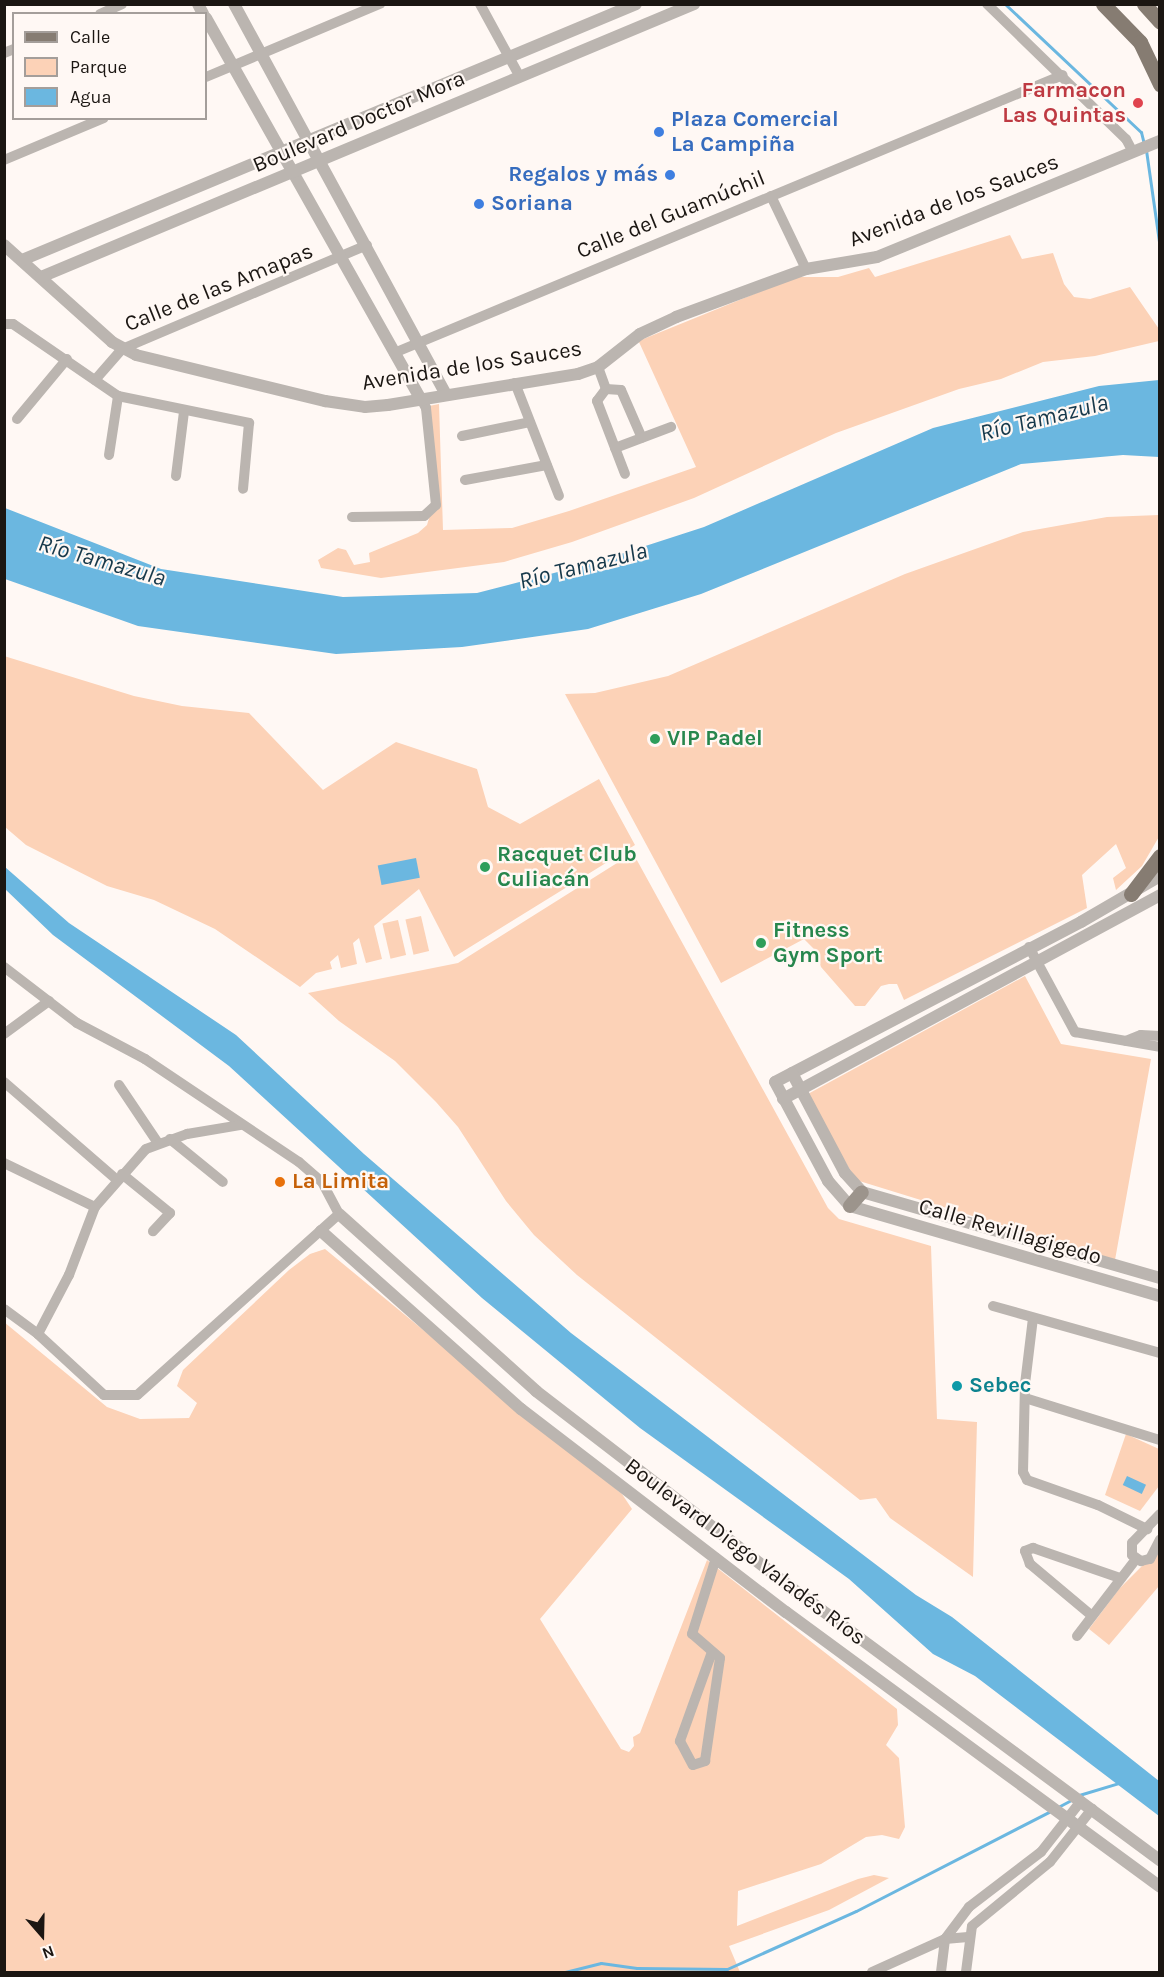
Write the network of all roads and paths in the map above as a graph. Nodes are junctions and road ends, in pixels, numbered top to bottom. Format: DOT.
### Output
graph roads {
  1 [pos="122,4"];
  2 [pos="234,4"];
  3 [pos="380,4"];
  4 [pos="480,4"];
  5 [pos="636,4"];
  6 [pos="694,4"];
  7 [pos="987,4"];
  8 [pos="1103,4"];
  9 [pos="104,12"];
  10 [pos="207,20"];
  11 [pos="260,54"];
  12 [pos="509,57"];
  13 [pos="232,66"];
  14 [pos="1063,75"];
  15 [pos="207,77"];
  16 [pos="520,77"];
  17 [pos="1160,84"];
  18 [pos="99,120"];
  19 [pos="308,142"];
  20 [pos="1158,142"];
  21 [pos="1136,151"];
  22 [pos="282,152"];
  23 [pos="4,160"];
  24 [pos="320,162"];
  25 [pos="293,173"];
  26 [pos="771,196"];
  27 [pos="4,245"];
  28 [pos="367,245"];
  29 [pos="340,259"];
  30 [pos="22,260"];
  31 [pos="806,269"];
  32 [pos="41,277"];
  33 [pos="6,324"];
  34 [pos="419,342"];
  35 [pos="122,349"];
  36 [pos="394,353"];
  37 [pos="67,359"];
  38 [pos="598,368"];
  39 [pos="95,380"];
  40 [pos="515,383"];
  41 [pos="606,388"];
  42 [pos="446,395"];
  43 [pos="118,396"];
  44 [pos="421,399"];
  45 [pos="184,412"];
  46 [pos="17,419"];
  47 [pos="530,422"];
  48 [pos="671,427"];
  49 [pos="462,436"];
  50 [pos="642,438"];
  51 [pos="615,448"];
  52 [pos="109,455"];
  53 [pos="547,465"];
  54 [pos="625,474"];
  55 [pos="176,476"];
  56 [pos="465,480"];
  57 [pos="243,489"];
  58 [pos="559,496"];
  59 [pos="352,518"];
  60 [pos="1160,856"];
  61 [pos="1160,876"];
  62 [pos="1131,894"];
  63 [pos="1160,895"];
  64 [pos="1029,947"];
  65 [pos="1036,961"];
  66 [pos="4,968"];
  67 [pos="49,1001"];
  68 [pos="4,1034"];
  69 [pos="1160,1036"];
  70 [pos="1126,1041"];
  71 [pos="1160,1047"];
  72 [pos="792,1073"];
  73 [pos="4,1082"];
  74 [pos="119,1085"];
  75 [pos="801,1090"];
  76 [pos="783,1099"];
  77 [pos="241,1125"];
  78 [pos="170,1139"];
  79 [pos="158,1143"];
  80 [pos="4,1164"];
  81 [pos="119,1177"];
  82 [pos="223,1182"];
  83 [pos="862,1192"];
  84 [pos="850,1206"];
  85 [pos="94,1207"];
  86 [pos="339,1214"];
  87 [pos="153,1231"];
  88 [pos="321,1231"];
  89 [pos="1160,1278"];
  90 [pos="1160,1296"];
  91 [pos="993,1306"];
  92 [pos="4,1309"];
  93 [pos="1033,1318"];
  94 [pos="38,1334"];
  95 [pos="1160,1353"];
  96 [pos="1025,1398"];
  97 [pos="1160,1440"];
  98 [pos="1160,1514"];
  99 [pos="1147,1529"];
  100 [pos="1160,1539"];
  101 [pos="716,1558"];
  102 [pos="1136,1559"];
  103 [pos="1120,1578"];
  104 [pos="1091,1615"];
  105 [pos="1077,1636"];
  106 [pos="712,1652"];
  107 [pos="1081,1801"];
  108 [pos="1092,1809"];
  109 [pos="1069,1818"];
  110 [pos="1079,1827"];
  111 [pos="1041,1852"];
  112 [pos="1160,1860"];
  113 [pos="1050,1862"];
  114 [pos="1160,1887"];
  115 [pos="968,1937"];
  116 [pos="945,1939"];
  117 [pos="872,1972"];
  118 [pos="942,1972"];
  119 [pos="966,1972"];
  1 -- 9 [label="street"];
  2 -- 11 [label="street"];
  3 -- 11 [label="street"];
  4 -- 12 [label="street"];
  5 -- 12 [label="street, Boulevard Doctor Mora"];
  6 -- 16 [label="street, Boulevard Doctor Mora"];
  7 -- 14 [label="street"];
  8 -- 17 [label="main road"];
  10 -- 13 [label="street"];
  11 -- 13 [label="street"];
  11 -- 19 [label="street"];
  12 -- 16 [label="street"];
  12 -- 19 [label="street, Boulevard Doctor Mora"];
  13 -- 15 [label="street"];
  13 -- 22 [label="street"];
  14 -- 21 [label="street"];
  14 -- 26 [label="street, Calle del Guamúchil"];
  16 -- 24 [label="street, Boulevard Doctor Mora"];
  18 -- 23 [label="street"];
  19 -- 22 [label="street, Boulevard Doctor Mora"];
  19 -- 24 [label="street"];
  20 -- 21 [label="street, Avenida de los Sauces"];
  21 -- 31 [label="street, Avenida de los Sauces"];
  22 -- 25 [label="street"];
  22 -- 30 [label="street, Boulevard Doctor Mora"];
  24 -- 25 [label="street, Boulevard Doctor Mora"];
  24 -- 28 [label="street"];
  25 -- 29 [label="street"];
  25 -- 32 [label="street, Boulevard Doctor Mora"];
  26 -- 31 [label="street"];
  26 -- 34 [label="street, Calle del Guamúchil"];
  27 -- 30 [label="street, Avenida de los Sauces"];
  28 -- 29 [label="street, Calle de las Amapas"];
  28 -- 34 [label="street"];
  29 -- 35 [label="street, Calle de las Amapas"];
  29 -- 36 [label="street"];
  30 -- 32 [label="street, Avenida de los Sauces"];
  31 -- 38 [label="street, Avenida de los Sauces"];
  32 -- 35 [label="street, Avenida de los Sauces"];
  33 -- 37 [label="street"];
  34 -- 36 [label="street, Calle del Guamúchil"];
  34 -- 42 [label="street"];
  35 -- 39 [label="street, Calle de las Amapas"];
  35 -- 44 [label="street, Avenida de los Sauces"];
  36 -- 44 [label="street"];
  37 -- 39 [label="street"];
  37 -- 46 [label="street"];
  38 -- 40 [label="street, Avenida de los Sauces"];
  38 -- 41 [label="street"];
  39 -- 43 [label="street"];
  40 -- 42 [label="street, Avenida de los Sauces"];
  40 -- 47 [label="street"];
  41 -- 50 [label="street"];
  41 -- 51 [label="street"];
  42 -- 44 [label="street, Avenida de los Sauces"];
  43 -- 45 [label="street"];
  43 -- 52 [label="street"];
  44 -- 59 [label="street"];
  45 -- 55 [label="street"];
  45 -- 57 [label="street"];
  47 -- 49 [label="street"];
  47 -- 53 [label="street"];
  48 -- 50 [label="street"];
  50 -- 51 [label="street"];
  51 -- 54 [label="street"];
  53 -- 56 [label="street"];
  53 -- 58 [label="street"];
  60 -- 62 [label="main road"];
  61 -- 62 [label="street"];
  62 -- 64 [label="street"];
  63 -- 65 [label="street"];
  64 -- 65 [label="street"];
  64 -- 72 [label="street"];
  65 -- 70 [label="street"];
  65 -- 75 [label="street"];
  66 -- 67 [label="street"];
  67 -- 68 [label="street"];
  67 -- 77 [label="street"];
  69 -- 70 [label="street"];
  70 -- 71 [label="street"];
  72 -- 75 [label="street"];
  72 -- 76 [label="street"];
  73 -- 81 [label="street"];
  74 -- 79 [label="street"];
  75 -- 76 [label="street"];
  75 -- 83 [label="street"];
  76 -- 84 [label="street"];
  77 -- 78 [label="street"];
  77 -- 86 [label="street"];
  78 -- 79 [label="street"];
  78 -- 82 [label="street"];
  79 -- 81 [label="street"];
  80 -- 85 [label="street"];
  81 -- 85 [label="street"];
  81 -- 87 [label="street"];
  83 -- 84 [label="main road"];
  83 -- 89 [label="street, Calle Revillagigedo"];
  84 -- 90 [label="street, Calle Revillagigedo"];
  85 -- 94 [label="street"];
  86 -- 88 [label="street"];
  86 -- 107 [label="street, Boulevard Diego Valadés Ríos"];
  88 -- 94 [label="street"];
  88 -- 101 [label="street, Boulevard Diego Valadés Ríos"];
  91 -- 93 [label="street"];
  92 -- 94 [label="street"];
  93 -- 95 [label="street"];
  93 -- 96 [label="street"];
  96 -- 97 [label="street"];
  96 -- 99 [label="street"];
  98 -- 99 [label="street"];
  99 -- 102 [label="street"];
  100 -- 102 [label="street"];
  101 -- 106 [label="street"];
  101 -- 109 [label="street, Boulevard Diego Valadés Ríos"];
  102 -- 103 [label="street"];
  103 -- 104 [label="street"];
  103 -- 104 [label="street"];
  104 -- 105 [label="street"];
  106 -- 106 [label="street"];
  107 -- 108 [label="street, Boulevard Diego Valadés Ríos"];
  107 -- 109 [label="street"];
  108 -- 110 [label="street"];
  108 -- 112 [label="street, Boulevard Diego Valadés Ríos"];
  109 -- 110 [label="street, Boulevard Diego Valadés Ríos"];
  109 -- 111 [label="street"];
  110 -- 113 [label="street"];
  110 -- 114 [label="street, Boulevard Diego Valadés Ríos"];
  111 -- 113 [label="street"];
  111 -- 116 [label="street"];
  113 -- 115 [label="street"];
  115 -- 116 [label="street"];
  115 -- 119 [label="street"];
  116 -- 117 [label="street"];
  116 -- 118 [label="street"];
}
